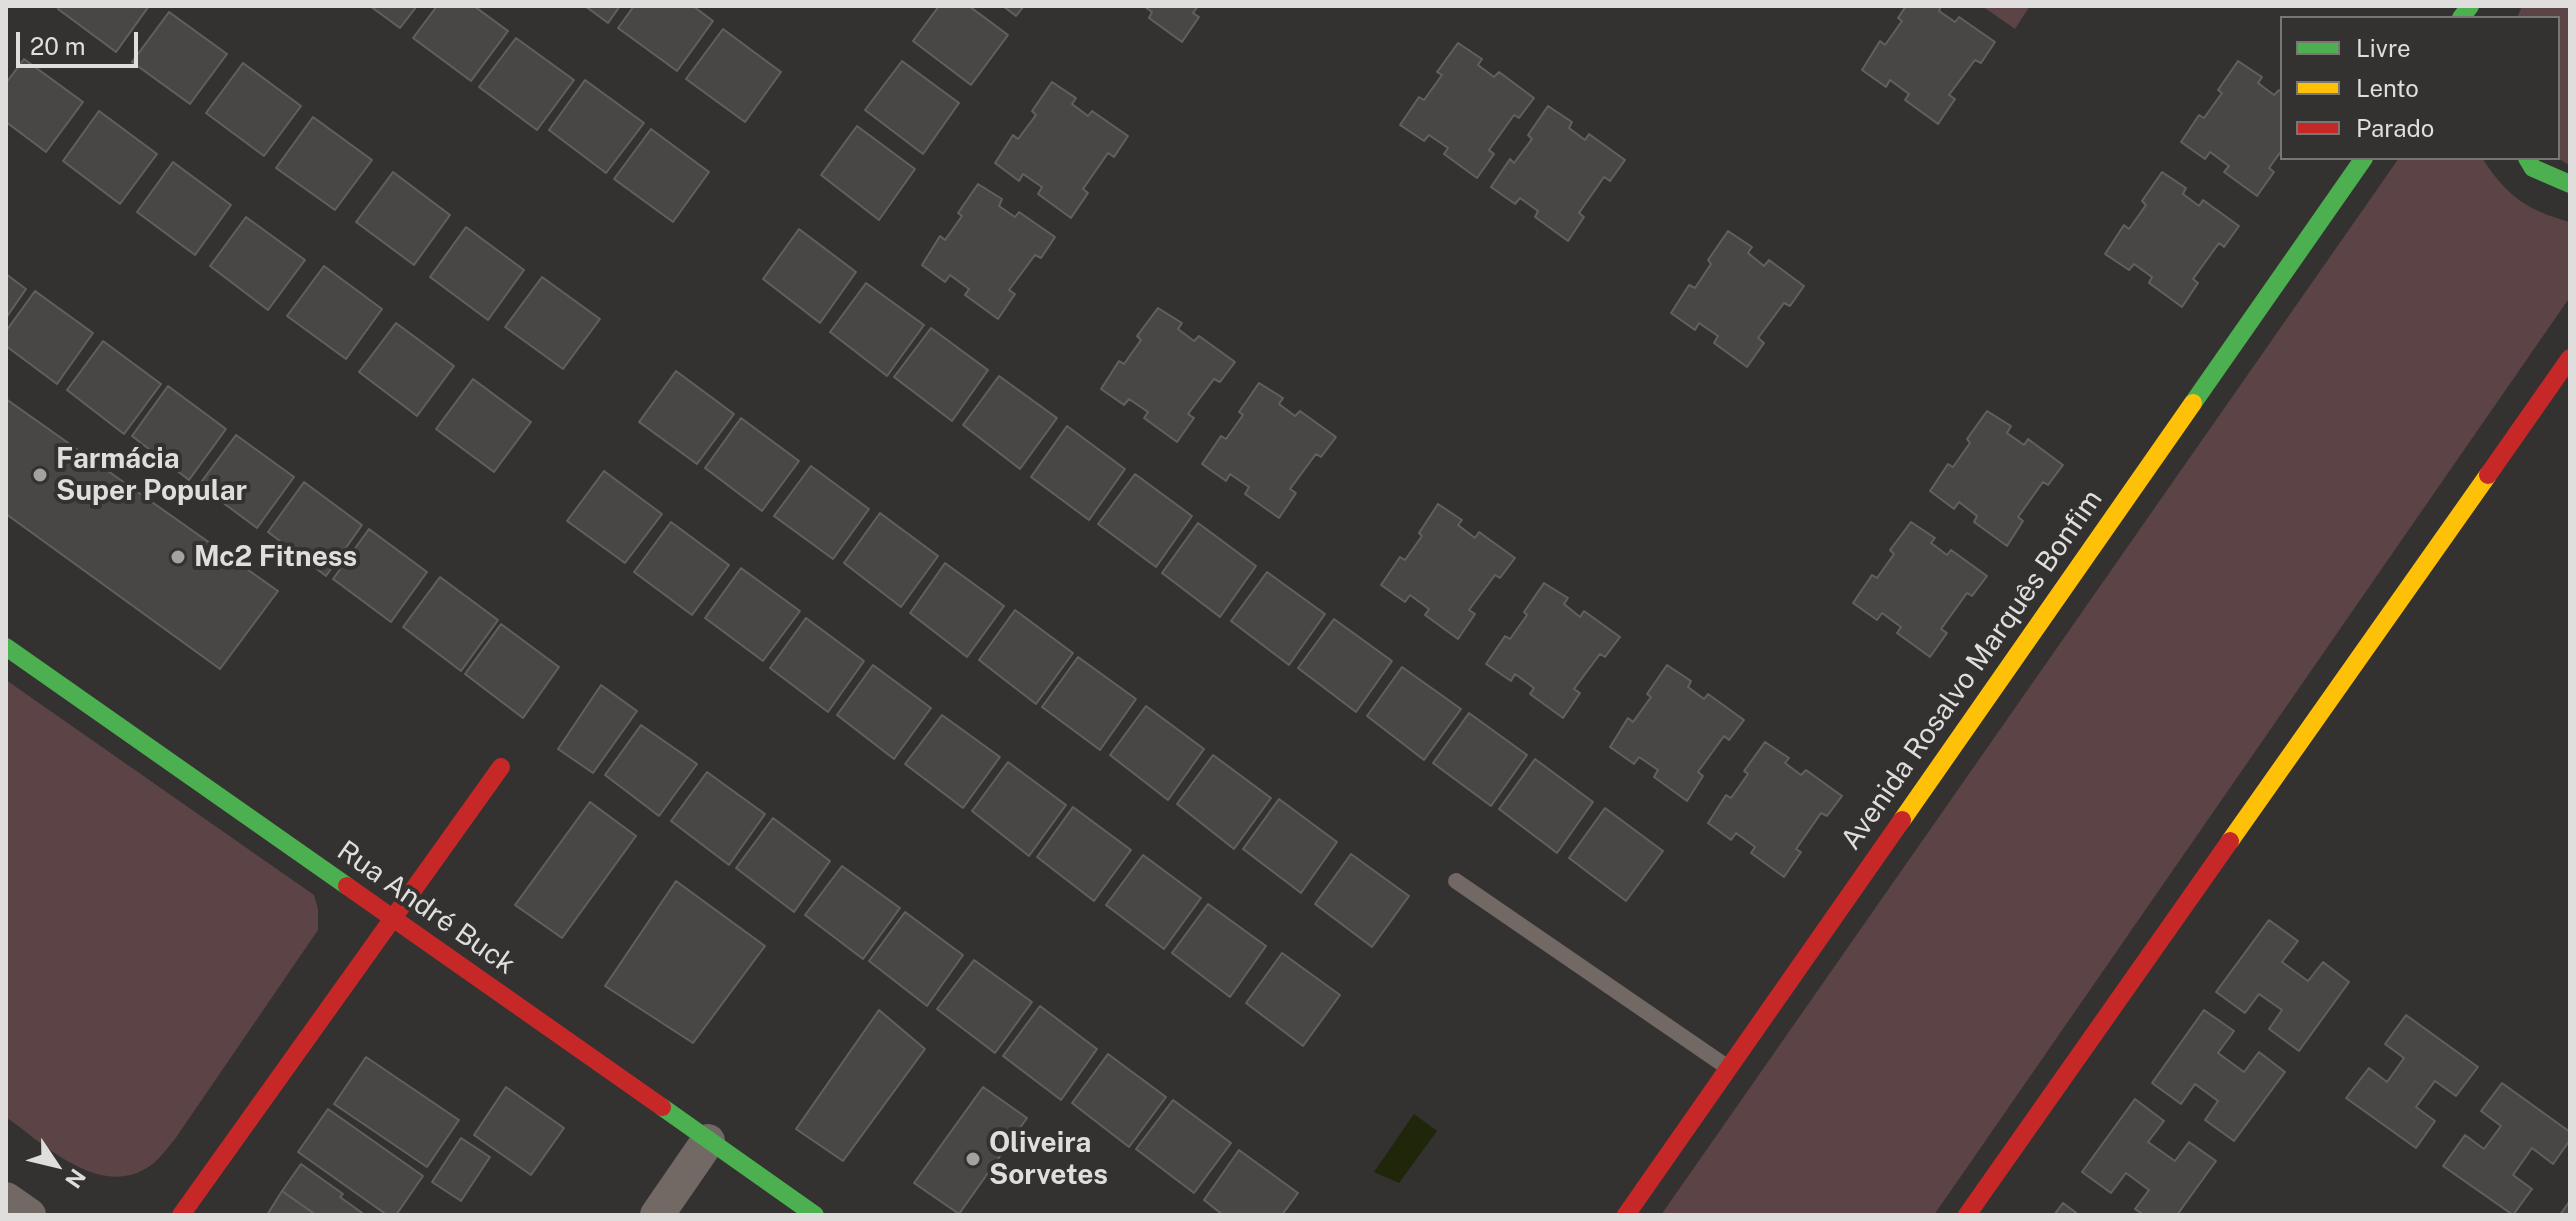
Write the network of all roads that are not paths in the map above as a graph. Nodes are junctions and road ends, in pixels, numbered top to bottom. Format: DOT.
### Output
graph roads {
  1 [pos="2363,160"];
  2 [pos="2528,160"];
  3 [pos="2570,184"];
  4 [pos="2570,358"];
  5 [pos="6,647"];
  6 [pos="501,767"];
  7 [pos="1456,881"];
  8 [pos="391,918"];
  9 [pos="1728,1068"];
  10 [pos="708,1141"];
  11 [pos="6,1199"];
  12 [pos="29,1215"];
  13 [pos="181,1215"];
  14 [pos="657,1215"];
  15 [pos="815,1215"];
  16 [pos="1626,1215"];
  17 [pos="1967,1215"];
  1 -- 9 [label="street, Avenida Rosalvo Marquês Bonfim"];
  2 -- 3 [label="street"];
  4 -- 17 [label="street"];
  5 -- 8 [label="street, Rua André Buck"];
  6 -- 8 [label="street"];
  7 -- 9 [label="lane"];
  8 -- 10 [label="street, Rua André Buck"];
  8 -- 13 [label="street"];
  9 -- 16 [label="street, Avenida Rosalvo Marquês Bonfim"];
  10 -- 14 [label="street"];
  10 -- 15 [label="street, Rua André Buck"];
  11 -- 12 [label="street"];
}
